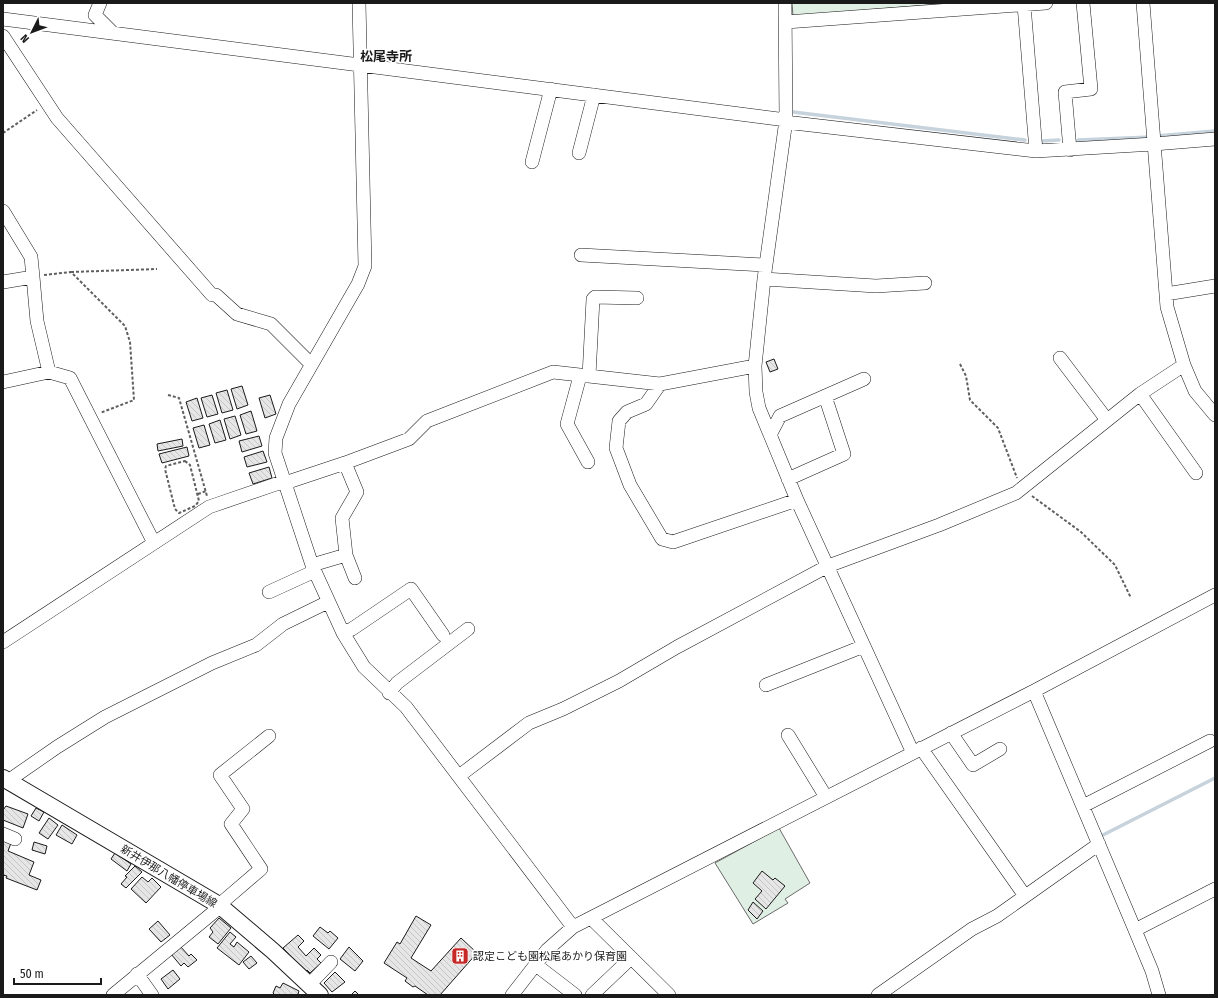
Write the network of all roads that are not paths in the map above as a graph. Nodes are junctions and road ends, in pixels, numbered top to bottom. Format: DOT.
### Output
graph roads {
  1 [pos="100,3"];
  2 [pos="359,3"];
  3 [pos="785,3"];
  4 [pos="1046,3"];
  5 [pos="1083,3"];
  6 [pos="1143,3"];
  7 [pos="1024,5"];
  8 [pos="3,19"];
  9 [pos="786,22"];
  10 [pos="113,33"];
  11 [pos="3,36"];
  12 [pos="359,64"];
  13 [pos="551,89"];
  14 [pos="594,95"];
  15 [pos="786,121"];
  16 [pos="1154,139"];
  17 [pos="1215,139"];
  18 [pos="1070,150"];
  19 [pos="1036,151"];
  20 [pos="579,153"];
  21 [pos="532,162"];
  22 [pos="3,210"];
  23 [pos="581,255"];
  24 [pos="766,265"];
  25 [pos="32,277"];
  26 [pos="764,280"];
  27 [pos="3,282"];
  28 [pos="925,283"];
  29 [pos="1215,286"];
  30 [pos="1166,294"];
  31 [pos="637,298"];
  32 [pos="1060,358"];
  33 [pos="311,364"];
  34 [pos="1184,365"];
  35 [pos="756,366"];
  36 [pos="49,372"];
  37 [pos="585,376"];
  38 [pos="864,379"];
  39 [pos="3,382"];
  40 [pos="660,384"];
  41 [pos="1140,394"];
  42 [pos="825,396"];
  43 [pos="1215,416"];
  44 [pos="1107,420"];
  45 [pos="770,435"];
  46 [pos="588,462"];
  47 [pos="345,463"];
  48 [pos="1196,473"];
  49 [pos="788,480"];
  50 [pos="285,482"];
  51 [pos="797,500"];
  52 [pos="154,542"];
  53 [pos="346,555"];
  54 [pos="828,566"];
  55 [pos="313,568"];
  56 [pos="355,578"];
  57 [pos="269,592"];
  58 [pos="1215,595"];
  59 [pos="328,602"];
  60 [pos="468,629"];
  61 [pos="343,632"];
  62 [pos="443,635"];
  63 [pos="3,642"];
  64 [pos="864,646"];
  65 [pos="766,685"];
  66 [pos="1034,691"];
  67 [pos="390,692"];
  68 [pos="951,733"];
  69 [pos="788,735"];
  70 [pos="269,736"];
  71 [pos="1210,741"];
  72 [pos="1000,749"];
  73 [pos="917,750"];
  74 [pos="459,776"];
  75 [pos="7,784"];
  76 [pos="826,797"];
  77 [pos="1083,806"];
  78 [pos="1099,844"];
  79 [pos="1215,889"];
  80 [pos="1025,896"];
  81 [pos="220,906"];
  82 [pos="591,918"];
  83 [pos="573,927"];
  84 [pos="1135,930"];
  85 [pos="631,958"];
  86 [pos="331,962"];
  87 [pos="536,965"];
  88 [pos="137,974"];
  89 [pos="314,990"];
  90 [pos="113,995"];
  91 [pos="152,995"];
  92 [pos="512,995"];
  93 [pos="575,995"];
  94 [pos="592,995"];
  95 [pos="669,995"];
  96 [pos="878,995"];
  97 [pos="1158,995"];
  1 -- 10 [label="street"];
  2 -- 12 [label="street"];
  3 -- 9 [label="street"];
  4 -- 7 [label="street"];
  5 -- 18 [label="street"];
  6 -- 16 [label="street"];
  7 -- 9 [label="street"];
  7 -- 19 [label="street"];
  8 -- 10 [label="street"];
  9 -- 15 [label="street"];
  10 -- 12 [label="street"];
  11 -- 33 [label="street"];
  12 -- 13 [label="street"];
  12 -- 33 [label="street"];
  13 -- 14 [label="street"];
  13 -- 21 [label="street"];
  14 -- 15 [label="street"];
  14 -- 20 [label="street"];
  15 -- 19 [label="street"];
  15 -- 24 [label="street"];
  16 -- 17 [label="street"];
  16 -- 18 [label="street"];
  16 -- 30 [label="street"];
  18 -- 19 [label="street"];
  22 -- 25 [label="street"];
  23 -- 24 [label="street"];
  24 -- 26 [label="street"];
  25 -- 27 [label="street"];
  25 -- 36 [label="street"];
  26 -- 28 [label="street"];
  26 -- 35 [label="street"];
  29 -- 30 [label="street"];
  30 -- 34 [label="street"];
  31 -- 37 [label="street"];
  32 -- 44 [label="street"];
  33 -- 50 [label="street"];
  34 -- 41 [label="street"];
  34 -- 43 [label="street"];
  35 -- 40 [label="street"];
  35 -- 45 [label="street"];
  36 -- 39 [label="street"];
  36 -- 52 [label="street"];
  37 -- 40 [label="street"];
  37 -- 46 [label="street"];
  37 -- 47 [label="street"];
  38 -- 42 [label="street"];
  40 -- 51 [label="street"];
  41 -- 44 [label="street"];
  41 -- 48 [label="street"];
  42 -- 45 [label="street"];
  42 -- 49 [label="street"];
  44 -- 54 [label="street"];
  45 -- 49 [label="street"];
  47 -- 50 [label="street"];
  47 -- 53 [label="street"];
  49 -- 51 [label="street"];
  50 -- 52 [label="street"];
  50 -- 55 [label="street"];
  51 -- 54 [label="street"];
  52 -- 63 [label="street"];
  53 -- 55 [label="street"];
  53 -- 56 [label="street"];
  54 -- 64 [label="street"];
  54 -- 74 [label="street"];
  55 -- 57 [label="street"];
  55 -- 59 [label="street"];
  58 -- 66 [label="street"];
  59 -- 61 [label="street"];
  59 -- 75 [label="street"];
  60 -- 67 [label="street"];
  61 -- 62 [label="street"];
  61 -- 67 [label="street"];
  64 -- 65 [label="street"];
  64 -- 73 [label="street"];
  66 -- 68 [label="street"];
  66 -- 77 [label="street"];
  67 -- 74 [label="street"];
  68 -- 72 [label="street"];
  68 -- 73 [label="street"];
  69 -- 76 [label="street"];
  70 -- 81 [label="street"];
  71 -- 77 [label="street"];
  73 -- 76 [label="street"];
  73 -- 80 [label="street"];
  74 -- 83 [label="street"];
  75 -- 81 [label="main road, 新井伊那八幡停車場線"];
  76 -- 82 [label="street"];
  77 -- 78 [label="street"];
  78 -- 80 [label="street"];
  78 -- 84 [label="street"];
  79 -- 84 [label="street"];
  80 -- 96 [label="street"];
  81 -- 88 [label="street"];
  81 -- 89 [label="main road, 新井伊那八幡停車場線"];
  82 -- 83 [label="street"];
  82 -- 85 [label="street"];
  83 -- 87 [label="street"];
  84 -- 97 [label="street"];
  85 -- 94 [label="street"];
  85 -- 95 [label="street"];
  86 -- 89 [label="street"];
  87 -- 92 [label="street"];
  87 -- 93 [label="street"];
  88 -- 90 [label="street"];
  88 -- 91 [label="street"];
}
